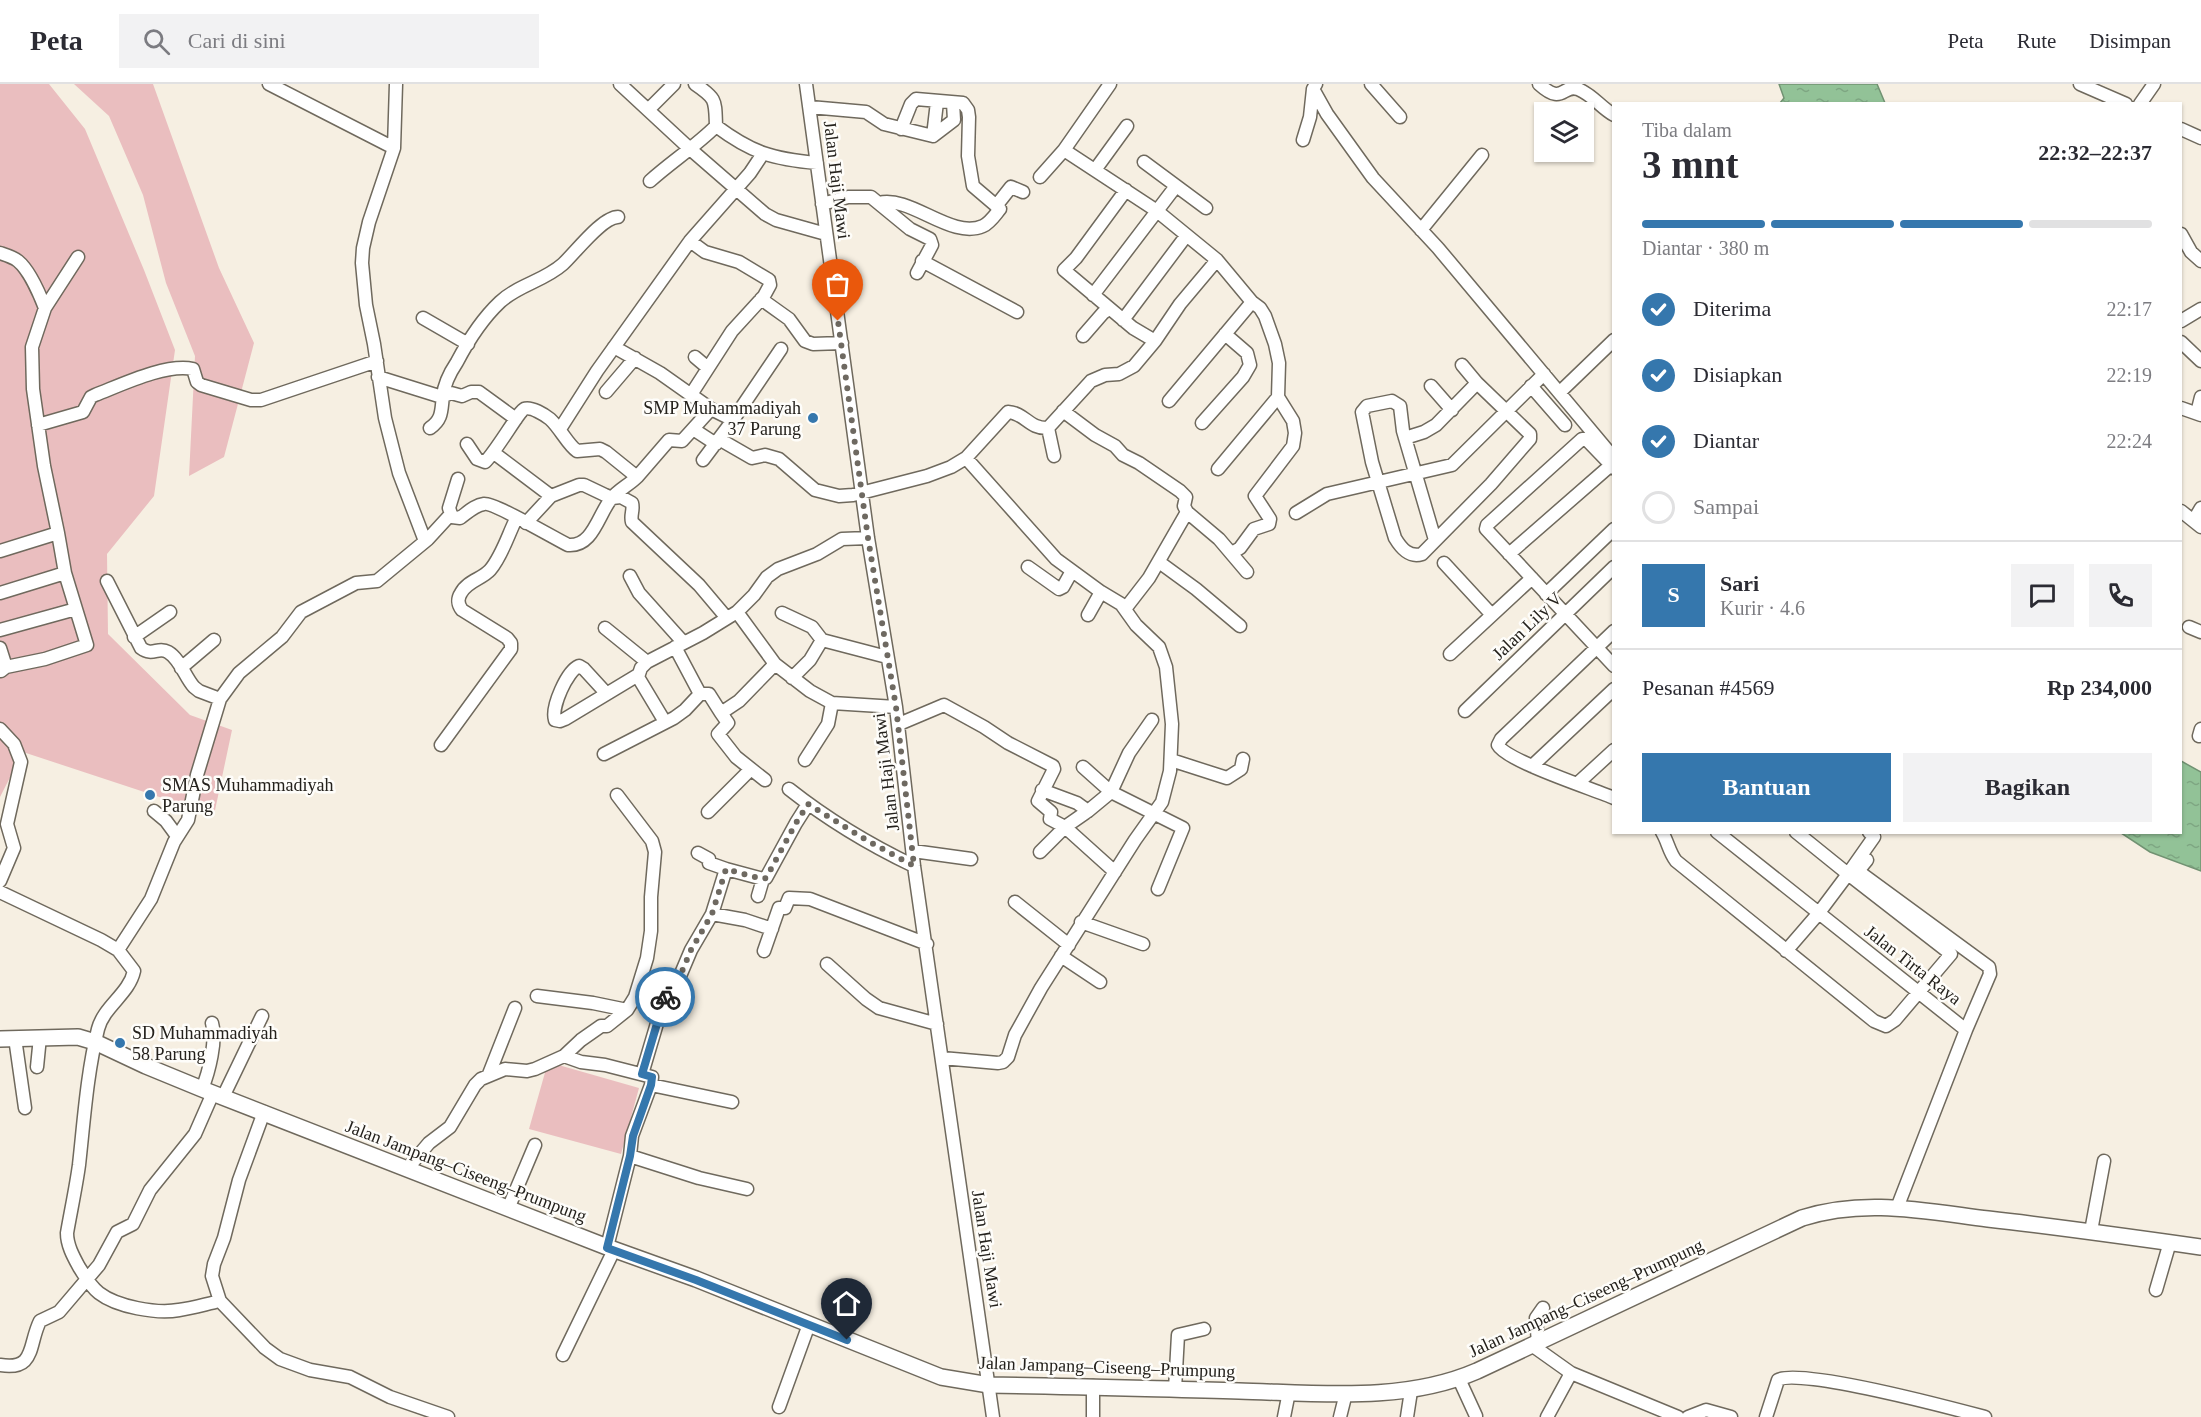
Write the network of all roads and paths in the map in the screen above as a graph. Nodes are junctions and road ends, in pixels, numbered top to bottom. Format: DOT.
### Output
graph roads {
  1 [pos="269,84"];
  2 [pos="396,84"];
  3 [pos="620,84"];
  4 [pos="674,84"];
  5 [pos="695,84"];
  6 [pos="806,84"];
  7 [pos="1110,84"];
  8 [pos="1371,84"];
  9 [pos="1539,84"];
  10 [pos="2080,84"];
  11 [pos="2154,84"];
  12 [pos="1314,86"];
  13 [pos="937,102"];
  14 [pos="2121,102"];
  15 [pos="2141,102"];
  16 [pos="953,103"];
  17 [pos="810,107"];
  18 [pos="649,109"];
  19 [pos="1612,114"];
  20 [pos="1400,117"];
  21 [pos="717,126"];
  22 [pos="1127,126"];
  23 [pos="901,129"];
  24 [pos="2182,129"];
  25 [pos="933,136"];
  26 [pos="2201,138"];
  27 [pos="1303,140"];
  28 [pos="394,148"];
  29 [pos="689,148"];
  30 [pos="1064,150"];
  31 [pos="1482,154"];
  32 [pos="762,155"];
  33 [pos="1144,162"];
  34 [pos="817,163"];
  35 [pos="1095,170"];
  36 [pos="1040,177"];
  37 [pos="650,181"];
  38 [pos="1176,186"];
  39 [pos="734,189"];
  40 [pos="1126,190"];
  41 [pos="1023,192"];
  42 [pos="879,203"];
  43 [pos="822,204"];
  44 [pos="996,206"];
  45 [pos="1206,208"];
  46 [pos="1157,211"];
  47 [pos="618,217"];
  48 [pos="1421,230"];
  49 [pos="826,234"];
  50 [pos="1186,236"];
  51 [pos="2182,236"];
  52 [pos="690,241"];
  53 [pos="0,253"];
  54 [pos="78,257"];
  55 [pos="1217,260"];
  56 [pos="2201,261"];
  57 [pos="1093,295"];
  58 [pos="761,299"];
  59 [pos="1252,302"];
  60 [pos="45,308"];
  61 [pos="1109,309"];
  62 [pos="2201,309"];
  63 [pos="1017,312"];
  64 [pos="423,318"];
  65 [pos="1123,320"];
  66 [pos="2182,320"];
  67 [pos="1225,334"];
  68 [pos="1083,336"];
  69 [pos="1155,341"];
  70 [pos="1612,342"];
  71 [pos="842,343"];
  72 [pos="2182,343"];
  73 [pos="468,344"];
  74 [pos="614,347"];
  75 [pos="780,349"];
  76 [pos="695,357"];
  77 [pos="635,358"];
  78 [pos="376,361"];
  79 [pos="2201,361"];
  80 [pos="1462,365"];
  81 [pos="708,368"];
  82 [pos="1544,374"];
  83 [pos="378,377"];
  84 [pos="1477,382"];
  85 [pos="1431,386"];
  86 [pos="1531,386"];
  87 [pos="606,392"];
  88 [pos="1560,392"];
  89 [pos="692,393"];
  90 [pos="442,397"];
  91 [pos="1278,397"];
  92 [pos="2201,397"];
  93 [pos="1169,400"];
  94 [pos="2182,408"];
  95 [pos="711,409"];
  96 [pos="1452,410"];
  97 [pos="1063,411"];
  98 [pos="1505,411"];
  99 [pos="2199,414"];
  100 [pos="516,419"];
  101 [pos="733,420"];
  102 [pos="1202,423"];
  103 [pos="39,425"];
  104 [pos="1565,425"];
  105 [pos="430,428"];
  106 [pos="1048,428"];
  107 [pos="560,429"];
  108 [pos="693,429"];
  109 [pos="1405,438"];
  110 [pos="718,441"];
  111 [pos="467,444"];
  112 [pos="494,453"];
  113 [pos="1054,456"];
  114 [pos="966,458"];
  115 [pos="703,460"];
  116 [pos="1612,462"];
  117 [pos="1612,462"];
  118 [pos="1612,464"];
  119 [pos="1218,469"];
  120 [pos="1415,474"];
  121 [pos="637,477"];
  122 [pos="458,479"];
  123 [pos="1378,483"];
  124 [pos="863,492"];
  125 [pos="551,496"];
  126 [pos="612,498"];
  127 [pos="2182,511"];
  128 [pos="1187,512"];
  129 [pos="1296,513"];
  130 [pos="450,515"];
  131 [pos="2199,518"];
  132 [pos="521,521"];
  133 [pos="1612,531"];
  134 [pos="58,533"];
  135 [pos="868,538"];
  136 [pos="1435,540"];
  137 [pos="425,542"];
  138 [pos="0,551"];
  139 [pos="1232,554"];
  140 [pos="1509,554"];
  141 [pos="1159,562"];
  142 [pos="1444,563"];
  143 [pos="1028,567"];
  144 [pos="1612,569"];
  145 [pos="1072,571"];
  146 [pos="1247,572"];
  147 [pos="65,573"];
  148 [pos="630,576"];
  149 [pos="1532,578"];
  150 [pos="107,581"];
  151 [pos="0,592"];
  152 [pos="1101,592"];
  153 [pos="1546,594"];
  154 [pos="76,609"];
  155 [pos="1125,609"];
  156 [pos="170,612"];
  157 [pos="782,613"];
  158 [pos="1565,614"];
  159 [pos="732,615"];
  160 [pos="1088,615"];
  161 [pos="1492,615"];
  162 [pos="1240,626"];
  163 [pos="2188,627"];
  164 [pos="604,628"];
  165 [pos="0,630"];
  166 [pos="2201,632"];
  167 [pos="1612,633"];
  168 [pos="134,637"];
  169 [pos="214,640"];
  170 [pos="822,640"];
  171 [pos="679,645"];
  172 [pos="0,648"];
  173 [pos="1597,648"];
  174 [pos="1450,654"];
  175 [pos="887,657"];
  176 [pos="647,662"];
  177 [pos="775,664"];
  178 [pos="1612,664"];
  179 [pos="181,668"];
  180 [pos="3,669"];
  181 [pos="638,675"];
  182 [pos="792,678"];
  183 [pos="1612,691"];
  184 [pos="606,693"];
  185 [pos="700,694"];
  186 [pos="220,699"];
  187 [pos="832,703"];
  188 [pos="896,707"];
  189 [pos="1465,711"];
  190 [pos="721,713"];
  191 [pos="1152,720"];
  192 [pos="665,722"];
  193 [pos="899,724"];
  194 [pos="0,729"];
  195 [pos="441,745"];
  196 [pos="1612,752"];
  197 [pos="604,754"];
  198 [pos="1243,759"];
  199 [pos="805,760"];
  200 [pos="1171,760"];
  201 [pos="1532,766"];
  202 [pos="1083,767"];
  203 [pos="751,769"];
  204 [pos="765,780"];
  205 [pos="1578,783"];
  206 [pos="789,789"];
  207 [pos="1042,790"];
  208 [pos="1111,792"];
  209 [pos="617,795"];
  210 [pos="1612,797"];
  211 [pos="808,804"];
  212 [pos="153,811"];
  213 [pos="1088,811"];
  214 [pos="708,812"];
  215 [pos="1154,814"];
  216 [pos="1065,827"];
  217 [pos="1719,834"];
  218 [pos="1798,834"];
  219 [pos="1871,834"];
  220 [pos="1880,834"];
  221 [pos="177,836"];
  222 [pos="1665,837"];
  223 [pos="913,851"];
  224 [pos="698,852"];
  225 [pos="1040,852"];
  226 [pos="971,859"];
  227 [pos="914,866"];
  228 [pos="726,869"];
  229 [pos="1115,872"];
  230 [pos="1848,874"];
  231 [pos="762,879"];
  232 [pos="0,880"];
  233 [pos="1158,889"];
  234 [pos="0,892"];
  235 [pos="758,896"];
  236 [pos="1015,902"];
  237 [pos="712,914"];
  238 [pos="1818,914"];
  239 [pos="1081,922"];
  240 [pos="772,929"];
  241 [pos="927,944"];
  242 [pos="1143,944"];
  243 [pos="1069,945"];
  244 [pos="118,950"];
  245 [pos="764,951"];
  246 [pos="1786,951"];
  247 [pos="1061,956"];
  248 [pos="827,964"];
  249 [pos="1100,982"];
  250 [pos="639,984"];
  251 [pos="1919,992"];
  252 [pos="666,993"];
  253 [pos="537,996"];
  254 [pos="515,1008"];
  255 [pos="627,1010"];
  256 [pos="262,1016"];
  257 [pos="212,1023"];
  258 [pos="937,1024"];
  259 [pos="1966,1030"];
  260 [pos="40,1037"];
  261 [pos="7,1038"];
  262 [pos="95,1042"];
  263 [pos="564,1056"];
  264 [pos="942,1058"];
  265 [pos="37,1067"];
  266 [pos="489,1074"];
  267 [pos="642,1074"];
  268 [pos="651,1085"];
  269 [pos="213,1093"];
  270 [pos="732,1102"];
  271 [pos="25,1108"];
  272 [pos="264,1112"];
  273 [pos="535,1145"];
  274 [pos="630,1156"];
  275 [pos="2104,1161"];
  276 [pos="407,1169"];
  277 [pos="747,1189"];
  278 [pos="1897,1208"];
  279 [pos="508,1209"];
  280 [pos="2091,1231"];
  281 [pos="2170,1242"];
  282 [pos="2201,1247"];
  283 [pos="611,1249"];
  284 [pos="86,1279"];
  285 [pos="2156,1290"];
  286 [pos="220,1301"];
  287 [pos="1543,1308"];
  288 [pos="807,1324"];
  289 [pos="1204,1329"];
  290 [pos="1535,1344"];
  291 [pos="562,1355"];
  292 [pos="0,1365"];
  293 [pos="1571,1373"];
  294 [pos="1459,1379"];
  295 [pos="989,1385"];
  296 [pos="1093,1386"];
  297 [pos="1175,1389"];
  298 [pos="1411,1391"];
  299 [pos="1290,1392"];
  300 [pos="1346,1393"];
  301 [pos="778,1407"];
  302 [pos="1950,1412"];
  303 [pos="1476,1416"];
  304 [pos="448,1417"];
  305 [pos="993,1417"];
  306 [pos="1093,1417"];
  307 [pos="1284,1417"];
  308 [pos="1340,1417"];
  309 [pos="1407,1417"];
  310 [pos="1547,1417"];
  311 [pos="1678,1417"];
  312 [pos="1689,1417"];
  313 [pos="1731,1417"];
  314 [pos="1766,1417"];
  315 [pos="1985,1417"];
  1 -- 28 [label="street"];
  2 -- 28 [label="street"];
  3 -- 18 [label="street"];
  4 -- 18 [label="street"];
  5 -- 21 [label="street"];
  6 -- 17 [label="street, Jalan Haji Mawi"];
  7 -- 30 [label="street"];
  8 -- 20 [label="street"];
  9 -- 19 [label="street"];
  10 -- 14 [label="street"];
  11 -- 15 [label="street"];
  12 -- 27 [label="street"];
  12 -- 48 [label="street"];
  13 -- 16 [label="street"];
  13 -- 23 [label="street"];
  13 -- 25 [label="street"];
  16 -- 25 [label="street"];
  16 -- 44 [label="street"];
  17 -- 23 [label="street"];
  17 -- 34 [label="street, Jalan Haji Mawi"];
  18 -- 29 [label="street"];
  21 -- 29 [label="street"];
  21 -- 32 [label="street"];
  22 -- 35 [label="street"];
  23 -- 25 [label="street"];
  24 -- 26 [label="street"];
  28 -- 78 [label="street"];
  29 -- 37 [label="street"];
  29 -- 39 [label="street"];
  30 -- 35 [label="street"];
  30 -- 36 [label="street"];
  31 -- 48 [label="street"];
  32 -- 34 [label="street"];
  32 -- 39 [label="street"];
  33 -- 38 [label="street"];
  34 -- 43 [label="street, Jalan Haji Mawi"];
  35 -- 40 [label="street"];
  38 -- 45 [label="street"];
  38 -- 46 [label="street"];
  39 -- 49 [label="street"];
  39 -- 52 [label="street"];
  40 -- 46 [label="street"];
  40 -- 57 [label="street"];
  41 -- 44 [label="street"];
  42 -- 43 [label="street"];
  42 -- 44 [label="street"];
  42 -- 63 [label="street"];
  43 -- 49 [label="street, Jalan Haji Mawi"];
  46 -- 50 [label="street"];
  46 -- 57 [label="street"];
  47 -- 73 [label="street"];
  48 -- 82 [label="street"];
  49 -- 71 [label="street, Jalan Haji Mawi"];
  50 -- 55 [label="street"];
  50 -- 65 [label="street"];
  51 -- 56 [label="street"];
  52 -- 58 [label="street"];
  52 -- 74 [label="street"];
  53 -- 60 [label="street"];
  54 -- 60 [label="street"];
  55 -- 59 [label="street"];
  55 -- 69 [label="street"];
  57 -- 61 [label="street"];
  58 -- 71 [label="street"];
  58 -- 81 [label="street"];
  59 -- 67 [label="street"];
  59 -- 91 [label="street"];
  60 -- 103 [label="street"];
  61 -- 65 [label="street"];
  61 -- 68 [label="street"];
  62 -- 66 [label="street"];
  64 -- 73 [label="street"];
  65 -- 69 [label="street"];
  67 -- 93 [label="street"];
  67 -- 102 [label="street"];
  69 -- 97 [label="street"];
  70 -- 88 [label="street"];
  71 -- 124 [label="street, Jalan Haji Mawi"];
  72 -- 79 [label="street"];
  73 -- 90 [label="street"];
  74 -- 77 [label="street"];
  74 -- 107 [label="street"];
  75 -- 101 [label="street"];
  76 -- 81 [label="street"];
  77 -- 87 [label="street"];
  77 -- 89 [label="street"];
  78 -- 83 [label="street"];
  78 -- 103 [label="street"];
  80 -- 84 [label="street"];
  81 -- 89 [label="street"];
  82 -- 86 [label="street"];
  82 -- 88 [label="street"];
  83 -- 90 [label="street"];
  83 -- 137 [label="street"];
  84 -- 96 [label="street"];
  84 -- 98 [label="street"];
  85 -- 96 [label="street"];
  86 -- 98 [label="street"];
  86 -- 104 [label="street"];
  88 -- 116 [label="street"];
  89 -- 95 [label="street"];
  90 -- 100 [label="street"];
  90 -- 105 [label="street"];
  91 -- 119 [label="street"];
  91 -- 139 [label="street"];
  92 -- 99 [label="street"];
  94 -- 99 [label="street"];
  95 -- 101 [label="street"];
  95 -- 108 [label="street"];
  96 -- 109 [label="street"];
  97 -- 106 [label="street"];
  97 -- 128 [label="street"];
  98 -- 120 [label="street"];
  98 -- 136 [label="street"];
  100 -- 107 [label="street"];
  100 -- 112 [label="street"];
  101 -- 110 [label="street"];
  103 -- 134 [label="street"];
  106 -- 113 [label="street"];
  106 -- 114 [label="street"];
  107 -- 121 [label="street"];
  108 -- 110 [label="street"];
  108 -- 121 [label="street"];
  109 -- 120 [label="street"];
  109 -- 123 [label="street"];
  110 -- 115 [label="street"];
  110 -- 124 [label="street"];
  111 -- 112 [label="street"];
  112 -- 125 [label="street"];
  114 -- 124 [label="street"];
  114 -- 145 [label="street"];
  117 -- 140 [label="street"];
  118 -- 140 [label="street"];
  120 -- 123 [label="street"];
  120 -- 136 [label="street"];
  121 -- 126 [label="street"];
  122 -- 130 [label="street"];
  123 -- 129 [label="street"];
  123 -- 136 [label="street"];
  124 -- 135 [label="street, Jalan Haji Mawi"];
  125 -- 126 [label="street"];
  125 -- 132 [label="street"];
  126 -- 132 [label="street"];
  126 -- 159 [label="street"];
  127 -- 131 [label="street"];
  128 -- 139 [label="street"];
  128 -- 141 [label="street"];
  130 -- 132 [label="street"];
  130 -- 137 [label="street"];
  132 -- 195 [label="street"];
  133 -- 153 [label="street"];
  134 -- 138 [label="street"];
  134 -- 147 [label="street"];
  135 -- 159 [label="street"];
  135 -- 175 [label="street, Jalan Haji Mawi"];
  137 -- 186 [label="street"];
  139 -- 146 [label="street"];
  140 -- 149 [label="street"];
  141 -- 155 [label="street"];
  141 -- 162 [label="street"];
  142 -- 161 [label="street"];
  143 -- 145 [label="street"];
  144 -- 158 [label="street, Jalan Lily V"];
  145 -- 152 [label="street"];
  147 -- 151 [label="street"];
  147 -- 154 [label="street"];
  148 -- 171 [label="street"];
  149 -- 153 [label="street"];
  149 -- 161 [label="street"];
  150 -- 168 [label="street"];
  152 -- 155 [label="street"];
  152 -- 160 [label="street"];
  153 -- 158 [label="street"];
  154 -- 165 [label="street"];
  154 -- 180 [label="street"];
  155 -- 200 [label="street"];
  156 -- 168 [label="street"];
  157 -- 170 [label="street"];
  158 -- 173 [label="street"];
  158 -- 189 [label="street, Jalan Lily V"];
  159 -- 171 [label="street"];
  159 -- 177 [label="street"];
  161 -- 174 [label="street"];
  163 -- 166 [label="street"];
  164 -- 176 [label="street"];
  167 -- 173 [label="street"];
  168 -- 179 [label="street"];
  169 -- 179 [label="street"];
  170 -- 175 [label="street"];
  170 -- 182 [label="street"];
  171 -- 176 [label="street"];
  171 -- 185 [label="street"];
  172 -- 180 [label="street"];
  173 -- 178 [label="street"];
  173 -- 201 [label="street"];
  175 -- 188 [label="street, Jalan Haji Mawi"];
  176 -- 181 [label="street"];
  177 -- 182 [label="street"];
  177 -- 190 [label="street"];
  179 -- 186 [label="street"];
  181 -- 184 [label="street"];
  181 -- 192 [label="street"];
  182 -- 187 [label="street"];
  183 -- 201 [label="street"];
  184 -- 184 [label="street"];
  185 -- 190 [label="street"];
  185 -- 192 [label="street"];
  186 -- 221 [label="street"];
  187 -- 188 [label="street"];
  187 -- 199 [label="street"];
  188 -- 193 [label="street, Jalan Haji Mawi"];
  190 -- 203 [label="street"];
  191 -- 208 [label="street"];
  192 -- 197 [label="street"];
  193 -- 207 [label="street"];
  193 -- 223 [label="street, Jalan Haji Mawi"];
  194 -- 232 [label="street"];
  196 -- 205 [label="street"];
  198 -- 200 [label="street"];
  200 -- 215 [label="street"];
  201 -- 205 [label="street"];
  202 -- 208 [label="street"];
  203 -- 204 [label="street"];
  203 -- 214 [label="street"];
  205 -- 210 [label="street"];
  206 -- 211 [label="street"];
  207 -- 213 [label="street"];
  207 -- 216 [label="street"];
  208 -- 213 [label="street"];
  208 -- 215 [label="street"];
  209 -- 250 [label="street"];
  211 -- 227 [label="street"];
  211 -- 231 [label="street"];
  212 -- 221 [label="street"];
  213 -- 216 [label="street"];
  215 -- 229 [label="street"];
  215 -- 233 [label="street"];
  216 -- 225 [label="street"];
  216 -- 229 [label="street"];
  217 -- 238 [label="street, Jalan Tirta Raya"];
  218 -- 230 [label="street"];
  219 -- 230 [label="street"];
  220 -- 259 [label="street"];
  221 -- 244 [label="street"];
  222 -- 246 [label="street"];
  223 -- 226 [label="street"];
  223 -- 227 [label="street, Jalan Haji Mawi"];
  224 -- 228 [label="street"];
  227 -- 241 [label="street, Jalan Haji Mawi"];
  228 -- 231 [label="street"];
  228 -- 237 [label="street"];
  229 -- 239 [label="street"];
  230 -- 238 [label="street"];
  230 -- 251 [label="street"];
  231 -- 235 [label="street"];
  234 -- 244 [label="street"];
  236 -- 243 [label="street"];
  237 -- 240 [label="street"];
  237 -- 252 [label="street"];
  238 -- 246 [label="street"];
  238 -- 251 [label="street, Jalan Tirta Raya"];
  239 -- 242 [label="street"];
  239 -- 243 [label="street"];
  240 -- 241 [label="street"];
  240 -- 245 [label="street"];
  241 -- 258 [label="street, Jalan Haji Mawi"];
  243 -- 247 [label="street"];
  244 -- 262 [label="street"];
  246 -- 251 [label="street"];
  247 -- 249 [label="street"];
  247 -- 264 [label="street"];
  248 -- 258 [label="street"];
  250 -- 252 [label="street"];
  250 -- 255 [label="street"];
  251 -- 259 [label="street, Jalan Tirta Raya"];
  252 -- 267 [label="street"];
  253 -- 255 [label="street"];
  254 -- 266 [label="street"];
  255 -- 263 [label="street"];
  256 -- 269 [label="street"];
  257 -- 269 [label="street"];
  258 -- 264 [label="street, Jalan Haji Mawi"];
  259 -- 278 [label="street, Jalan Tirta Raya"];
  260 -- 261 [label="main road, Jalan Jampang–Ciseeng–Prumpung"];
  260 -- 262 [label="main road, Jalan Jampang–Ciseeng–Prumpung"];
  260 -- 265 [label="street"];
  261 -- 271 [label="street"];
  262 -- 269 [label="main road, Jalan Jampang–Ciseeng–Prumpung"];
  262 -- 284 [label="street"];
  263 -- 266 [label="street"];
  263 -- 267 [label="street"];
  264 -- 295 [label="street, Jalan Haji Mawi"];
  266 -- 276 [label="street"];
  267 -- 268 [label="street"];
  268 -- 270 [label="street"];
  268 -- 274 [label="street"];
  269 -- 272 [label="main road, Jalan Jampang–Ciseeng–Prumpung"];
  269 -- 284 [label="street"];
  272 -- 276 [label="main road, Jalan Jampang–Ciseeng–Prumpung"];
  272 -- 286 [label="street"];
  273 -- 279 [label="street"];
  274 -- 277 [label="street"];
  274 -- 283 [label="street"];
  275 -- 280 [label="street"];
  276 -- 279 [label="main road, Jalan Jampang–Ciseeng–Prumpung"];
  278 -- 280 [label="main road, Jalan Jampang–Ciseeng–Prumpung"];
  278 -- 290 [label="main road, Jalan Jampang–Ciseeng–Prumpung"];
  279 -- 283 [label="main road, Jalan Jampang–Ciseeng–Prumpung"];
  280 -- 281 [label="main road, Jalan Jampang–Ciseeng–Prumpung"];
  281 -- 282 [label="main road, Jalan Jampang–Ciseeng–Prumpung"];
  281 -- 285 [label="street"];
  283 -- 288 [label="main road, Jalan Jampang–Ciseeng–Prumpung"];
  283 -- 291 [label="street"];
  284 -- 286 [label="street"];
  284 -- 292 [label="street"];
  286 -- 304 [label="street"];
  287 -- 290 [label="street"];
  288 -- 295 [label="main road, Jalan Jampang–Ciseeng–Prumpung"];
  288 -- 301 [label="street"];
  289 -- 297 [label="street"];
  290 -- 293 [label="street"];
  290 -- 294 [label="main road, Jalan Jampang–Ciseeng–Prumpung"];
  293 -- 310 [label="street"];
  293 -- 311 [label="street"];
  294 -- 298 [label="main road, Jalan Jampang–Ciseeng–Prumpung"];
  294 -- 303 [label="street"];
  295 -- 296 [label="main road, Jalan Jampang–Ciseeng–Prumpung"];
  295 -- 305 [label="street, Jalan Haji Mawi"];
  296 -- 297 [label="main road, Jalan Jampang–Ciseeng–Prumpung"];
  296 -- 306 [label="street"];
  297 -- 299 [label="main road, Jalan Jampang–Ciseeng–Prumpung"];
  298 -- 300 [label="main road, Jalan Jampang–Ciseeng–Prumpung"];
  298 -- 309 [label="street"];
  299 -- 300 [label="main road, Jalan Jampang–Ciseeng–Prumpung"];
  299 -- 307 [label="street"];
  300 -- 308 [label="street"];
  302 -- 314 [label="street"];
  302 -- 315 [label="street"];
  312 -- 313 [label="street"];
}
